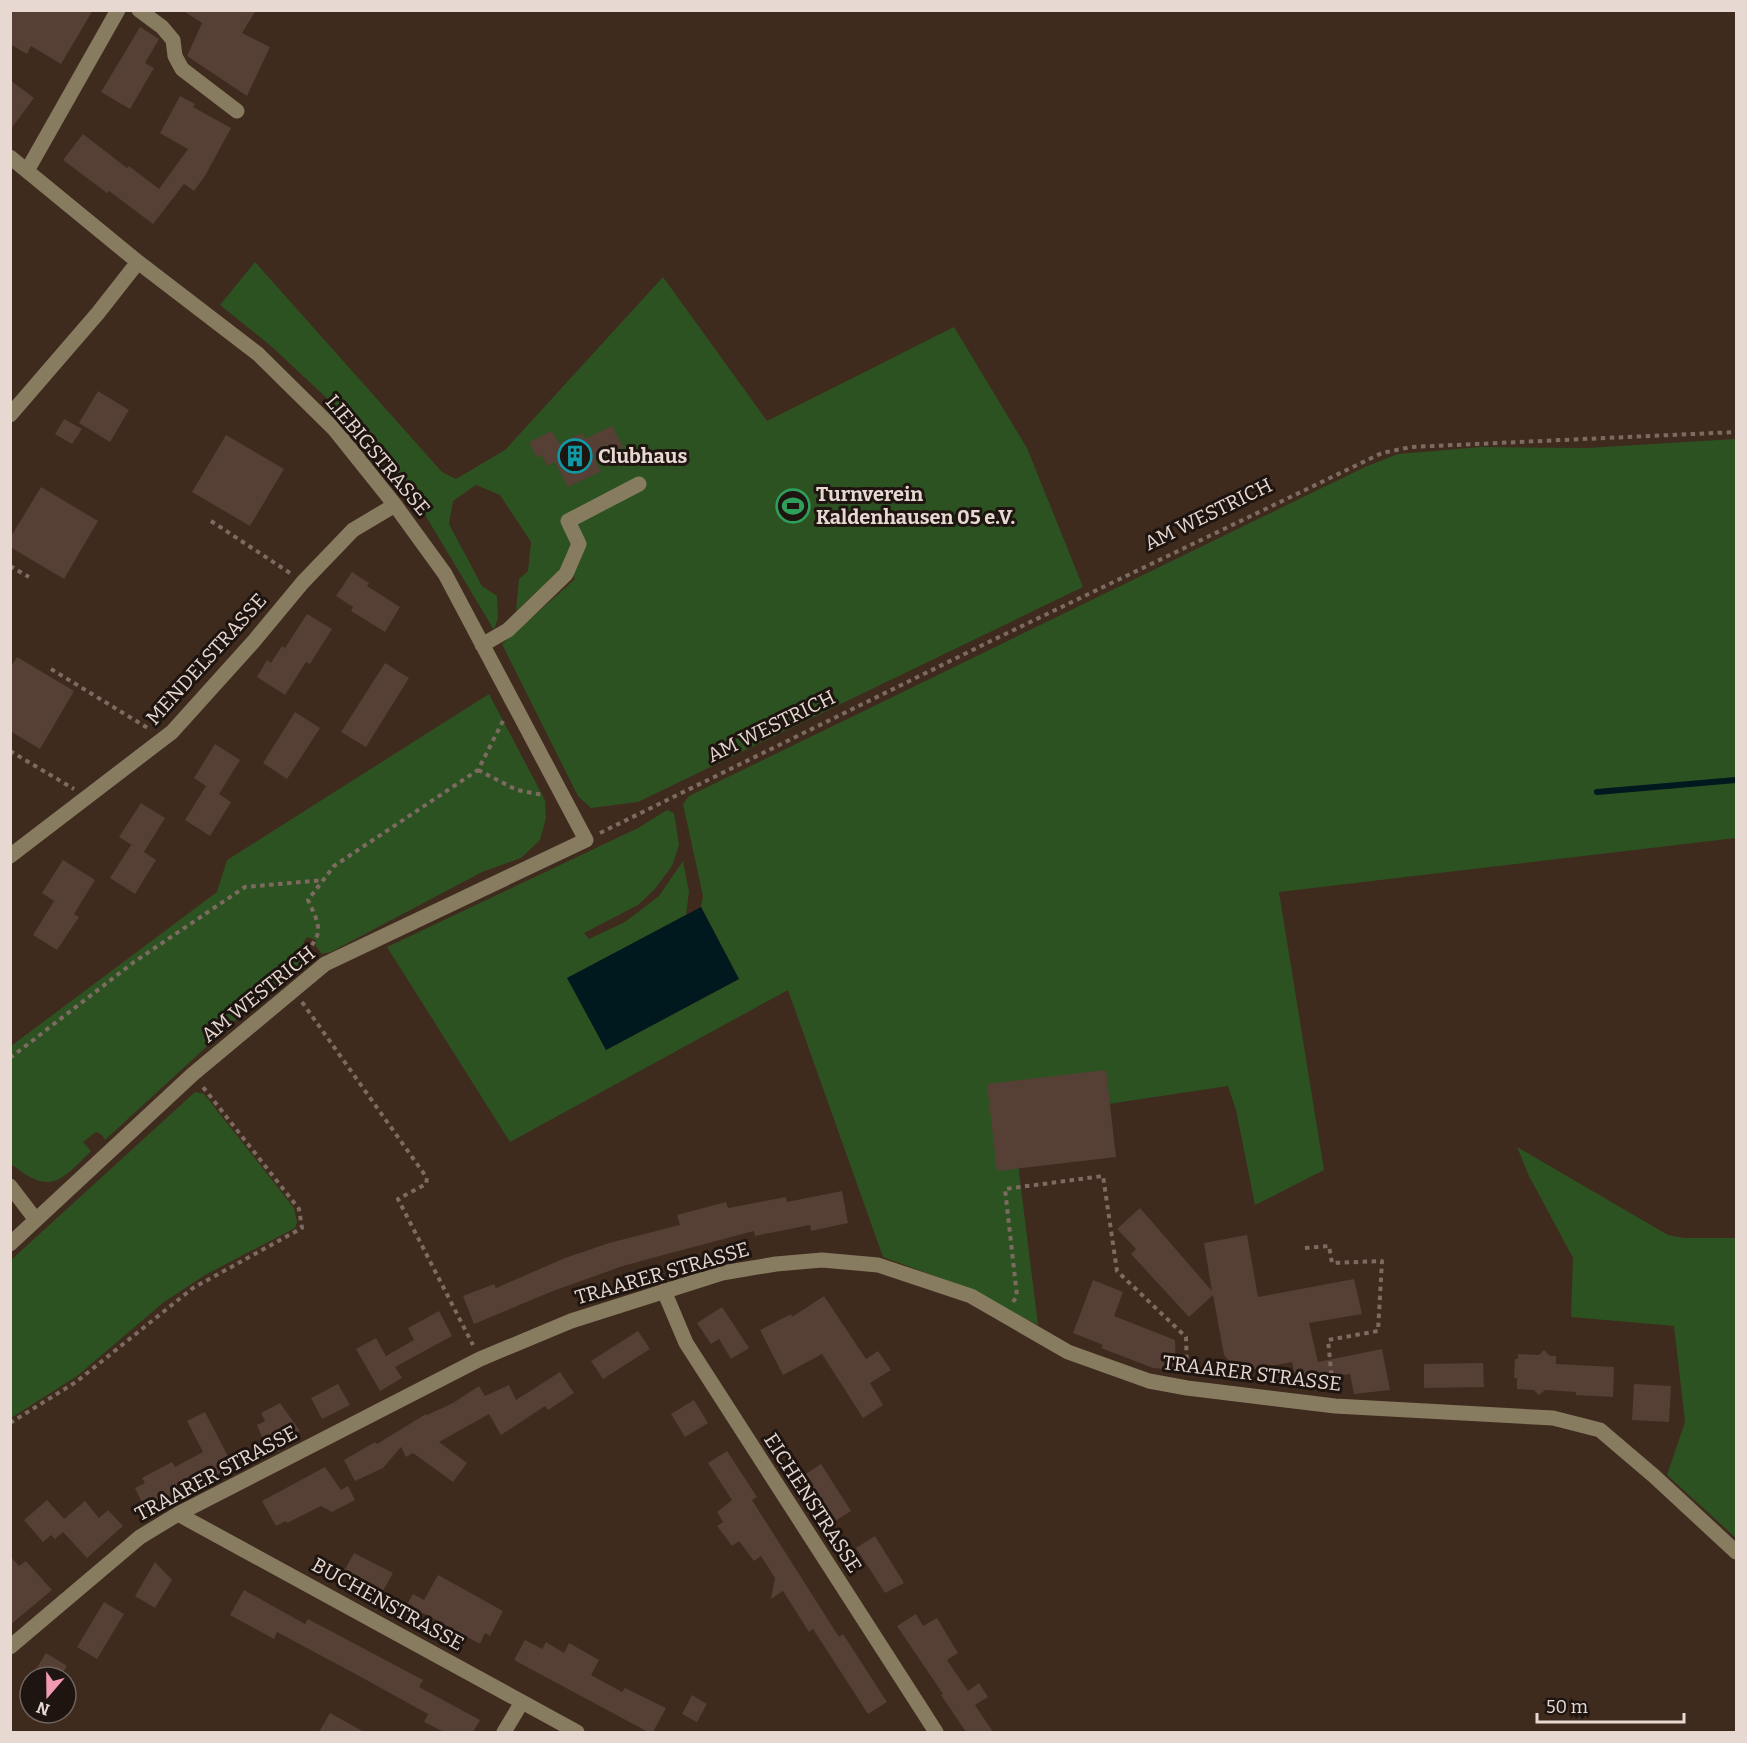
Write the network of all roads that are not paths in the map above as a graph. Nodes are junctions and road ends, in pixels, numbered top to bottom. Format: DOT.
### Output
graph roads {
  1 [pos="118,10"];
  2 [pos="139,10"];
  3 [pos="237,111"];
  4 [pos="10,157"];
  5 [pos="28,169"];
  6 [pos="138,262"];
  7 [pos="10,415"];
  8 [pos="639,484"];
  9 [pos="396,505"];
  10 [pos="482,645"];
  11 [pos="586,840"];
  12 [pos="10,856"];
  13 [pos="10,1186"];
  14 [pos="36,1220"];
  15 [pos="10,1244"];
  16 [pos="664,1291"];
  17 [pos="178,1514"];
  18 [pos="1737,1552"];
  19 [pos="10,1647"];
  20 [pos="522,1702"];
  21 [pos="504,1732"];
  22 [pos="577,1732"];
  23 [pos="936,1732"];
  1 -- 5 [label="street"];
  2 -- 3 [label="street"];
  4 -- 5 [label="street, LIEBIGSTRASSE"];
  5 -- 6 [label="street, LIEBIGSTRASSE"];
  6 -- 7 [label="street"];
  6 -- 9 [label="street, LIEBIGSTRASSE"];
  8 -- 10 [label="street"];
  9 -- 10 [label="street, LIEBIGSTRASSE"];
  9 -- 12 [label="street, MENDELSTRASSE"];
  10 -- 11 [label="street, LIEBIGSTRASSE"];
  11 -- 14 [label="street, AM WESTRICH"];
  13 -- 14 [label="street"];
  14 -- 15 [label="street, AM WESTRICH"];
  16 -- 17 [label="street, TRAARER STRASSE"];
  16 -- 18 [label="street, TRAARER STRASSE"];
  16 -- 23 [label="street, EICHENSTRASSE"];
  17 -- 19 [label="street, TRAARER STRASSE"];
  17 -- 20 [label="street, BUCHENSTRASSE"];
  20 -- 21 [label="street"];
  20 -- 22 [label="street, BUCHENSTRASSE"];
}
